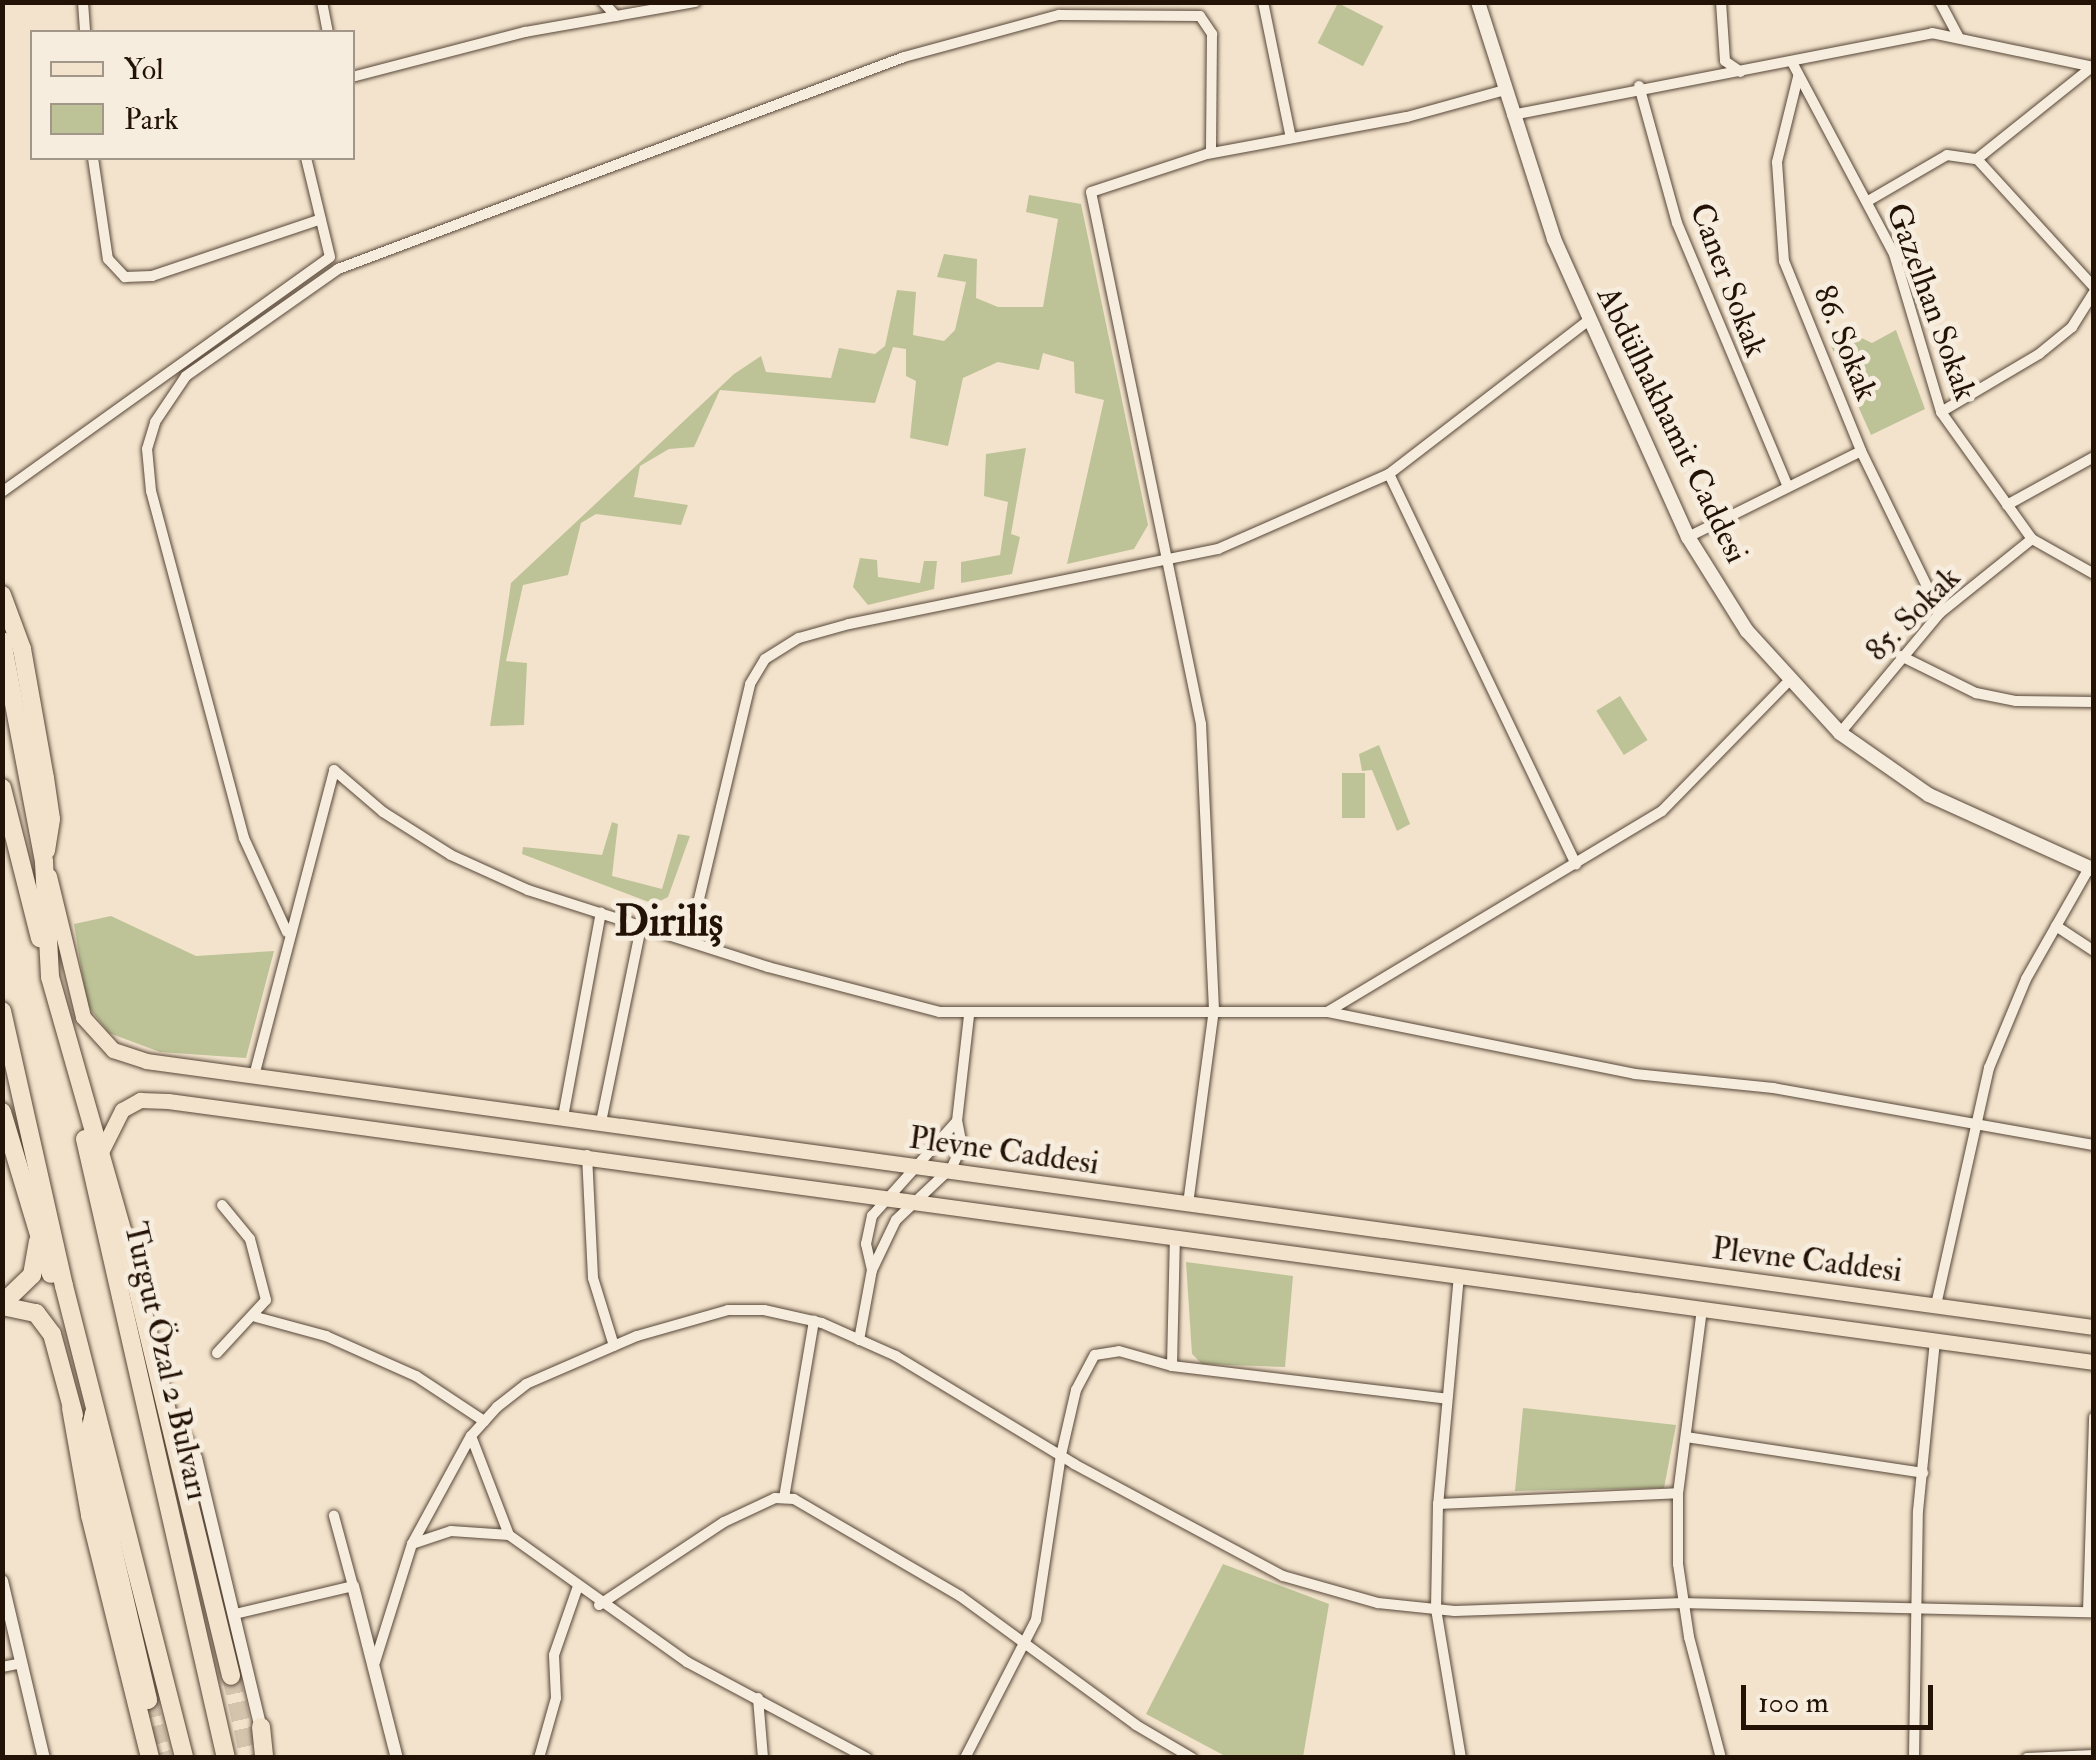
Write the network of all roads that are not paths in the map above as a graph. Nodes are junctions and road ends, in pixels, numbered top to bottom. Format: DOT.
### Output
graph roads {
  1 [pos="83,2"];
  2 [pos="322,2"];
  3 [pos="603,2"];
  4 [pos="695,2"];
  5 [pos="1262,2"];
  6 [pos="1721,2"];
  7 [pos="1940,2"];
  8 [pos="1483,4"];
  9 [pos="616,16"];
  10 [pos="85,30"];
  11 [pos="328,30"];
  12 [pos="1959,36"];
  13 [pos="1792,64"];
  14 [pos="2093,66"];
  15 [pos="1742,72"];
  16 [pos="355,76"];
  17 [pos="1798,77"];
  18 [pos="1639,86"];
  19 [pos="1505,90"];
  20 [pos="1509,116"];
  21 [pos="1291,138"];
  22 [pos="1211,153"];
  23 [pos="1976,159"];
  24 [pos="93,160"];
  25 [pos="306,160"];
  26 [pos="1868,200"];
  27 [pos="321,219"];
  28 [pos="2094,289"];
  29 [pos="1590,319"];
  30 [pos="1940,412"];
  31 [pos="1861,450"];
  32 [pos="2093,458"];
  33 [pos="1389,474"];
  34 [pos="1788,485"];
  35 [pos="2,492"];
  36 [pos="2007,505"];
  37 [pos="1688,537"];
  38 [pos="2032,539"];
  39 [pos="1171,556"];
  40 [pos="2094,574"];
  41 [pos="2,594"];
  42 [pos="1940,614"];
  43 [pos="2,641"];
  44 [pos="1901,656"];
  45 [pos="1788,684"];
  46 [pos="2094,702"];
  47 [pos="1840,734"];
  48 [pos="2,788"];
  49 [pos="44,862"];
  50 [pos="1576,865"];
  51 [pos="2091,869"];
  52 [pos="601,912"];
  53 [pos="642,923"];
  54 [pos="2056,926"];
  55 [pos="287,932"];
  56 [pos="689,941"];
  57 [pos="2094,951"];
  58 [pos="50,977"];
  59 [pos="1214,1010"];
  60 [pos="2,1011"];
  61 [pos="1328,1012"];
  62 [pos="969,1015"];
  63 [pos="254,1076"];
  64 [pos="2,1112"];
  65 [pos="562,1117"];
  66 [pos="957,1121"];
  67 [pos="601,1122"];
  68 [pos="1973,1126"];
  69 [pos="2094,1145"];
  70 [pos="100,1152"];
  71 [pos="587,1154"];
  72 [pos="917,1166"];
  73 [pos="948,1171"];
  74 [pos="885,1196"];
  75 [pos="915,1200"];
  76 [pos="222,1204"];
  77 [pos="1188,1204"];
  78 [pos="39,1237"];
  79 [pos="1176,1238"];
  80 [pos="872,1270"];
  81 [pos="1460,1275"];
  82 [pos="2,1305"];
  83 [pos="1936,1305"];
  84 [pos="1702,1309"];
  85 [pos="256,1317"];
  86 [pos="814,1321"];
  87 [pos="2094,1327"];
  88 [pos="859,1340"];
  89 [pos="1935,1341"];
  90 [pos="614,1346"];
  91 [pos="217,1353"];
  92 [pos="2094,1362"];
  93 [pos="1172,1366"];
  94 [pos="164,1396"];
  95 [pos="1447,1399"];
  96 [pos="95,1407"];
  97 [pos="71,1408"];
  98 [pos="2094,1417"];
  99 [pos="484,1421"];
  100 [pos="471,1436"];
  101 [pos="1686,1437"];
  102 [pos="88,1442"];
  103 [pos="1061,1456"];
  104 [pos="1924,1472"];
  105 [pos="1678,1494"];
  106 [pos="784,1498"];
  107 [pos="1438,1504"];
  108 [pos="334,1516"];
  109 [pos="509,1535"];
  110 [pos="412,1544"];
  111 [pos="2,1581"];
  112 [pos="354,1586"];
  113 [pos="578,1586"];
  114 [pos="1684,1603"];
  115 [pos="599,1605"];
  116 [pos="1914,1608"];
  117 [pos="1436,1609"];
  118 [pos="2090,1612"];
  119 [pos="235,1614"];
  120 [pos="1028,1644"];
  121 [pos="375,1662"];
  122 [pos="22,1663"];
  123 [pos="2,1667"];
  124 [pos="231,1676"];
  125 [pos="758,1698"];
  126 [pos="148,1700"];
  127 [pos="261,1727"];
  128 [pos="2094,1755"];
  129 [pos="44,1758"];
  130 [pos="150,1758"];
  131 [pos="184,1758"];
  132 [pos="226,1758"];
  133 [pos="266,1758"];
  134 [pos="397,1758"];
  135 [pos="539,1758"];
  136 [pos="763,1758"];
  137 [pos="867,1758"];
  138 [pos="965,1758"];
  139 [pos="1192,1758"];
  140 [pos="1461,1758"];
  141 [pos="1721,1758"];
  142 [pos="1914,1758"];
  143 [pos="2026,1758"];
  1 -- 10 [label="street"];
  2 -- 11 [label="street"];
  3 -- 9 [label="street"];
  4 -- 9 [label="street"];
  5 -- 21 [label="street"];
  6 -- 15 [label="street"];
  7 -- 12 [label="street"];
  8 -- 19 [label="main road, Abdülhakhamit Caddesi"];
  9 -- 16 [label="street"];
  12 -- 13 [label="street"];
  12 -- 14 [label="street"];
  13 -- 15 [label="street"];
  13 -- 17 [label="street, Gazelhan Sokak"];
  14 -- 23 [label="street"];
  15 -- 18 [label="street"];
  17 -- 26 [label="street, Gazelhan Sokak"];
  17 -- 31 [label="street, 86. Sokak"];
  18 -- 20 [label="street"];
  18 -- 34 [label="street, Caner Sokak"];
  19 -- 20 [label="main road, Abdülhakhamit Caddesi"];
  19 -- 21 [label="street"];
  20 -- 29 [label="main road, Abdülhakhamit Caddesi"];
  21 -- 22 [label="street"];
  22 -- 39 [label="street"];
  22 -- 55 [label="street"];
  23 -- 26 [label="street"];
  23 -- 28 [label="street"];
  24 -- 27 [label="street"];
  25 -- 27 [label="street"];
  26 -- 30 [label="street, Gazelhan Sokak"];
  27 -- 35 [label="street"];
  28 -- 30 [label="street"];
  29 -- 33 [label="street"];
  29 -- 37 [label="main road, Abdülhakhamit Caddesi"];
  30 -- 36 [label="street, Gazelhan Sokak"];
  31 -- 34 [label="street"];
  31 -- 42 [label="street, 86. Sokak"];
  32 -- 36 [label="street"];
  33 -- 39 [label="street"];
  33 -- 50 [label="street"];
  34 -- 37 [label="street"];
  36 -- 38 [label="street, Gazelhan Sokak"];
  37 -- 45 [label="main road, Abdülhakhamit Caddesi"];
  38 -- 40 [label="street, Gazelhan Sokak"];
  38 -- 42 [label="street, 85. Sokak"];
  39 -- 56 [label="street"];
  39 -- 59 [label="street"];
  41 -- 49 [label="highway, Turgut Özal 2 Bulvarı"];
  42 -- 44 [label="street, 85. Sokak"];
  43 -- 49 [label="highway, Turgut Özal 2 Bulvarı"];
  44 -- 46 [label="street"];
  44 -- 47 [label="street, 85. Sokak"];
  45 -- 47 [label="main road, Abdülhakhamit Caddesi"];
  45 -- 50 [label="street"];
  47 -- 51 [label="main road, Abdülhakhamit Caddesi"];
  48 -- 58 [label="highway, Turgut Özal 2 Bulvarı"];
  49 -- 58 [label="highway, Turgut Özal 2 Bulvarı"];
  49 -- 63 [label="main road, Plevne Caddesi"];
  50 -- 61 [label="street"];
  51 -- 54 [label="street"];
  52 -- 53 [label="street"];
  52 -- 55 [label="street"];
  52 -- 65 [label="street"];
  53 -- 56 [label="street"];
  53 -- 67 [label="street"];
  54 -- 57 [label="street"];
  54 -- 68 [label="street"];
  55 -- 63 [label="street"];
  56 -- 62 [label="street"];
  58 -- 70 [label="highway, Turgut Özal 2 Bulvarı"];
  58 -- 132 [label="highway, Turgut Özal 2 Bulvarı"];
  59 -- 61 [label="street"];
  59 -- 62 [label="street"];
  59 -- 77 [label="street"];
  60 -- 96 [label="highway"];
  61 -- 68 [label="street"];
  62 -- 66 [label="street"];
  63 -- 65 [label="main road, Plevne Caddesi"];
  64 -- 78 [label="highway"];
  65 -- 67 [label="main road, Plevne Caddesi"];
  66 -- 72 [label="street"];
  66 -- 73 [label="street"];
  67 -- 72 [label="main road, Plevne Caddesi"];
  68 -- 69 [label="street"];
  68 -- 83 [label="street"];
  70 -- 71 [label="main road, Plevne Caddesi"];
  70 -- 94 [label="highway, Turgut Özal 2 Bulvarı"];
  71 -- 74 [label="main road, Plevne Caddesi"];
  71 -- 90 [label="street"];
  72 -- 73 [label="main road, Plevne Caddesi"];
  72 -- 74 [label="street"];
  73 -- 75 [label="street"];
  73 -- 77 [label="main road, Plevne Caddesi"];
  74 -- 75 [label="main road, Plevne Caddesi"];
  74 -- 80 [label="street"];
  75 -- 79 [label="main road, Plevne Caddesi"];
  75 -- 80 [label="street"];
  76 -- 85 [label="street"];
  77 -- 83 [label="main road, Plevne Caddesi"];
  78 -- 82 [label="highway"];
  78 -- 96 [label="highway"];
  79 -- 81 [label="main road, Plevne Caddesi"];
  79 -- 93 [label="street"];
  80 -- 88 [label="street"];
  81 -- 84 [label="main road, Plevne Caddesi"];
  81 -- 95 [label="street"];
  82 -- 97 [label="highway"];
  83 -- 87 [label="main road, Plevne Caddesi"];
  84 -- 89 [label="main road, Plevne Caddesi"];
  84 -- 101 [label="street"];
  85 -- 91 [label="street"];
  85 -- 99 [label="street"];
  86 -- 88 [label="street"];
  86 -- 90 [label="street"];
  86 -- 106 [label="street"];
  88 -- 103 [label="street"];
  89 -- 92 [label="main road, Plevne Caddesi"];
  89 -- 104 [label="street"];
  90 -- 99 [label="street"];
  93 -- 95 [label="street"];
  93 -- 103 [label="street"];
  94 -- 119 [label="street"];
  94 -- 124 [label="highway, Turgut Özal 2 Bulvarı"];
  95 -- 107 [label="street"];
  96 -- 102 [label="highway"];
  96 -- 131 [label="highway"];
  97 -- 102 [label="highway"];
  97 -- 130 [label="highway"];
  98 -- 118 [label="street"];
  99 -- 100 [label="street"];
  100 -- 109 [label="street"];
  100 -- 110 [label="street"];
  101 -- 104 [label="street"];
  101 -- 105 [label="street"];
  102 -- 126 [label="highway"];
  103 -- 117 [label="street"];
  103 -- 120 [label="street"];
  104 -- 116 [label="street"];
  105 -- 107 [label="street"];
  105 -- 114 [label="street"];
  106 -- 115 [label="street"];
  106 -- 120 [label="street"];
  107 -- 117 [label="street"];
  108 -- 112 [label="street"];
  109 -- 110 [label="street"];
  109 -- 113 [label="street"];
  110 -- 121 [label="street"];
  111 -- 122 [label="street"];
  112 -- 119 [label="street"];
  112 -- 121 [label="street"];
  113 -- 115 [label="street"];
  113 -- 135 [label="street"];
  114 -- 116 [label="street"];
  114 -- 117 [label="street"];
  114 -- 141 [label="street"];
  115 -- 125 [label="street"];
  116 -- 118 [label="street"];
  116 -- 142 [label="street"];
  117 -- 140 [label="street"];
  119 -- 127 [label="street"];
  120 -- 138 [label="street"];
  120 -- 139 [label="street"];
  121 -- 134 [label="street"];
  122 -- 123 [label="street"];
  122 -- 129 [label="street"];
  125 -- 136 [label="street"];
  125 -- 137 [label="street"];
  127 -- 133 [label="highway"];
  128 -- 143 [label="street"];
}
